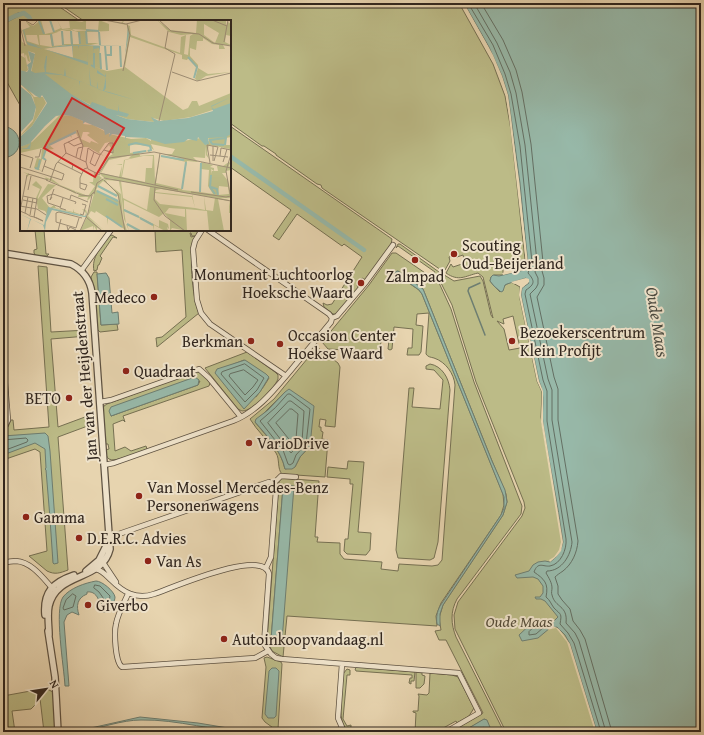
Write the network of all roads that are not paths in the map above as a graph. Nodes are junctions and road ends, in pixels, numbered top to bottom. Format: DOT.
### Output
graph roads {
  1 [pos="110,231"];
  2 [pos="201,231"];
  3 [pos="209,231"];
  4 [pos="393,245"];
  5 [pos="3,253"];
  6 [pos="81,270"];
  7 [pos="332,318"];
  8 [pos="3,358"];
  9 [pos="286,376"];
  10 [pos="100,402"];
  11 [pos="241,417"];
  12 [pos="3,428"];
  13 [pos="104,465"];
  14 [pos="296,477"];
  15 [pos="273,484"];
  16 [pos="109,538"];
  17 [pos="3,563"];
  18 [pos="103,563"];
  19 [pos="96,566"];
  20 [pos="266,568"];
  21 [pos="118,585"];
  22 [pos="54,589"];
  23 [pos="128,594"];
  24 [pos="268,651"];
  25 [pos="342,664"];
  26 [pos="58,732"];
  27 [pos="344,732"];
  28 [pos="446,732"];
  1 -- 6 [label="street"];
  2 -- 9 [label="street"];
  3 -- 7 [label="street"];
  4 -- 7 [label="street"];
  5 -- 6 [label="street, Jan van der Heijdenstraat"];
  6 -- 10 [label="street, Jan van der Heijdenstraat"];
  7 -- 9 [label="street"];
  8 -- 12 [label="street"];
  9 -- 11 [label="street"];
  10 -- 11 [label="street"];
  10 -- 13 [label="street, Jan van der Heijdenstraat"];
  11 -- 13 [label="street"];
  13 -- 16 [label="street, Jan van der Heijdenstraat"];
  14 -- 15 [label="street"];
  15 -- 16 [label="street"];
  15 -- 20 [label="street"];
  16 -- 18 [label="street, Jan van der Heijdenstraat"];
  16 -- 19 [label="street"];
  17 -- 22 [label="street"];
  18 -- 19 [label="street, Jan van der Heijdenstraat"];
  18 -- 21 [label="street"];
  19 -- 21 [label="street"];
  19 -- 22 [label="street, Jan van der Heijdenstraat"];
  20 -- 23 [label="street"];
  20 -- 24 [label="street"];
  21 -- 23 [label="street"];
  22 -- 26 [label="street"];
  23 -- 24 [label="street"];
  24 -- 25 [label="street"];
  25 -- 27 [label="street"];
  25 -- 28 [label="street"];
}
